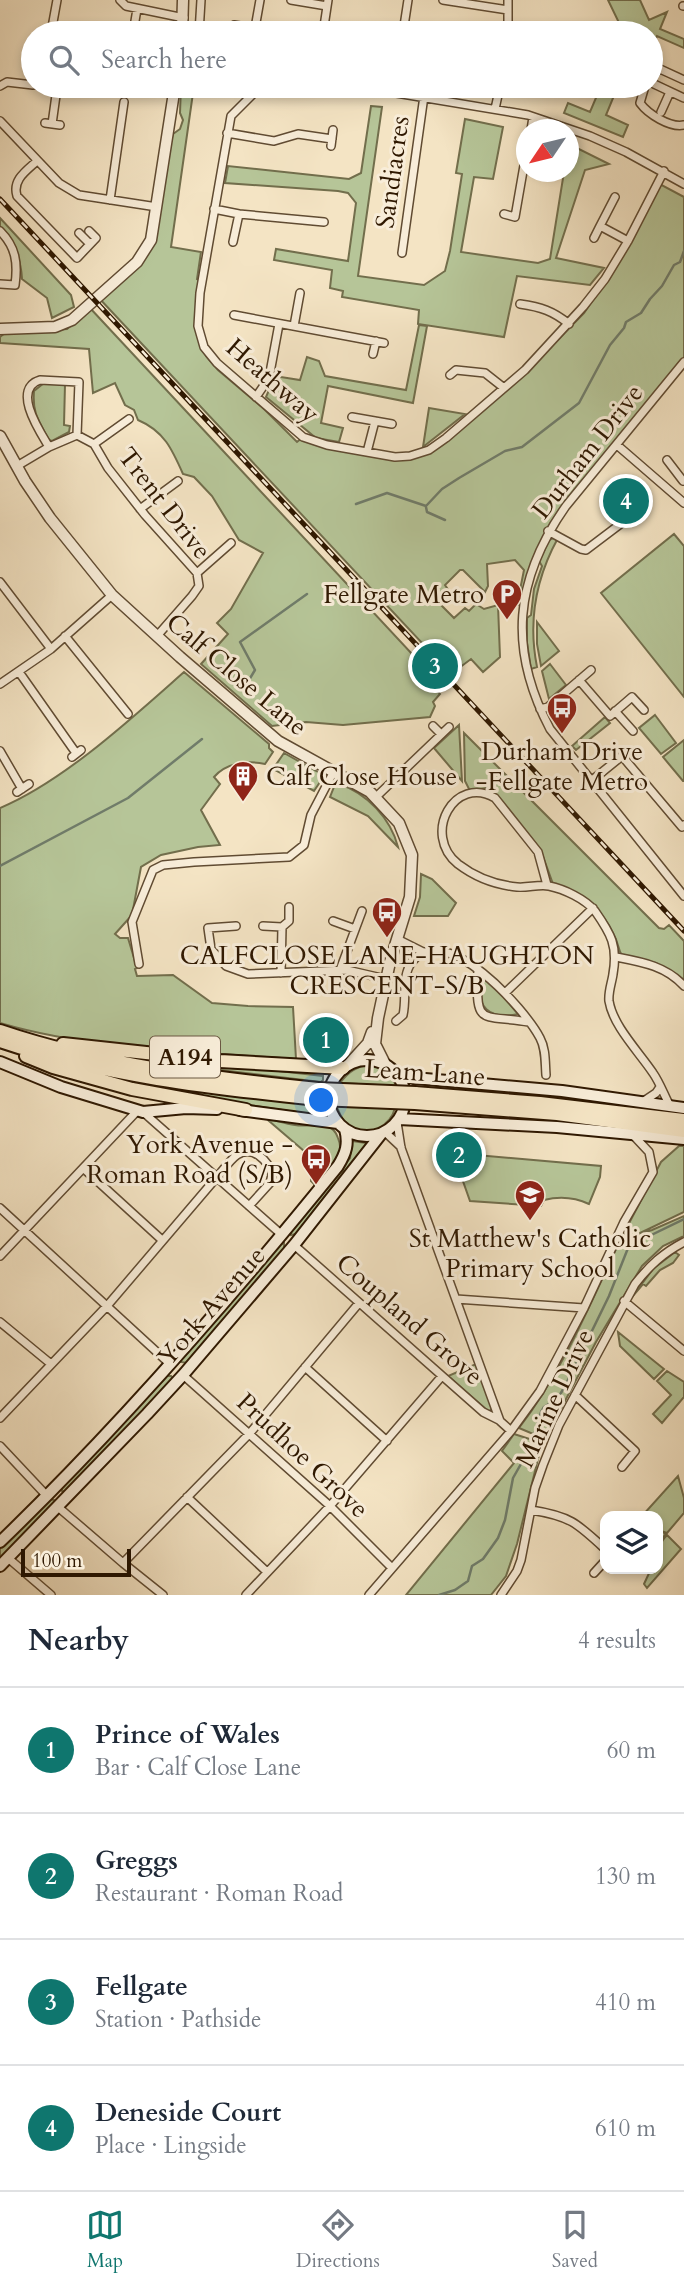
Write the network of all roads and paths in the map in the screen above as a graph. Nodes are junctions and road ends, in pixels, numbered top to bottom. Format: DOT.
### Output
graph roads {
  1 [pos="57,0"];
  2 [pos="120,0"];
  3 [pos="183,0"];
  4 [pos="201,0"];
  5 [pos="260,0"];
  6 [pos="291,0"];
  7 [pos="408,0"];
  8 [pos="443,0"];
  9 [pos="508,0"];
  10 [pos="328,3"];
  11 [pos="138,9"];
  12 [pos="508,10"];
  13 [pos="200,13"];
  14 [pos="184,15"];
  15 [pos="53,21"];
  16 [pos="136,21"];
  17 [pos="183,21"];
  18 [pos="200,21"];
  19 [pos="256,21"];
  20 [pos="325,21"];
  21 [pos="405,21"];
  22 [pos="508,21"];
  23 [pos="663,70"];
  24 [pos="684,80"];
  25 [pos="21,84"];
  26 [pos="0,86"];
  27 [pos="663,90"];
  28 [pos="670,92"];
  29 [pos="56,98"];
  30 [pos="172,98"];
  31 [pos="249,98"];
  32 [pos="424,98"];
  33 [pos="435,98"];
  34 [pos="497,98"];
  35 [pos="643,98"];
  36 [pos="684,98"];
  37 [pos="124,102"];
  38 [pos="495,109"];
  39 [pos="661,112"];
  40 [pos="533,117"];
  41 [pos="0,121"];
  42 [pos="52,124"];
  43 [pos="684,125"];
  44 [pos="333,130"];
  45 [pos="227,133"];
  46 [pos="37,161"];
  47 [pos="664,171"];
  48 [pos="522,182"];
  49 [pos="684,184"];
  50 [pos="603,199"];
  51 [pos="110,200"];
  52 [pos="157,207"];
  53 [pos="214,209"];
  54 [pos="239,214"];
  55 [pos="503,214"];
  56 [pos="324,222"];
  57 [pos="600,226"];
  58 [pos="0,231"];
  59 [pos="89,231"];
  60 [pos="79,233"];
  61 [pos="594,238"];
  62 [pos="628,241"];
  63 [pos="233,242"];
  64 [pos="90,244"];
  65 [pos="402,253"];
  66 [pos="0,284"];
  67 [pos="15,285"];
  68 [pos="27,286"];
  69 [pos="300,293"];
  70 [pos="520,304"];
  71 [pos="239,314"];
  72 [pos="279,324"];
  73 [pos="569,324"];
  74 [pos="294,326"];
  75 [pos="0,329"];
  76 [pos="373,354"];
  77 [pos="684,362"];
  78 [pos="450,375"];
  79 [pos="504,387"];
  80 [pos="256,397"];
  81 [pos="352,417"];
  82 [pos="129,419"];
  83 [pos="375,421"];
  84 [pos="392,424"];
  85 [pos="77,435"];
  86 [pos="0,436"];
  87 [pos="94,444"];
  88 [pos="617,445"];
  89 [pos="49,447"];
  90 [pos="368,452"];
  91 [pos="667,460"];
  92 [pos="17,466"];
  93 [pos="684,480"];
  94 [pos="178,481"];
  95 [pos="671,491"];
  96 [pos="684,503"];
  97 [pos="140,509"];
  98 [pos="627,519"];
  99 [pos="548,531"];
  100 [pos="231,543"];
  101 [pos="197,573"];
  102 [pos="0,582"];
  103 [pos="112,595"];
  104 [pos="65,636"];
  105 [pos="157,636"];
  106 [pos="51,649"];
  107 [pos="591,670"];
  108 [pos="19,672"];
  109 [pos="579,680"];
  110 [pos="0,684"];
  111 [pos="540,709"];
  112 [pos="644,710"];
  113 [pos="615,711"];
  114 [pos="128,714"];
  115 [pos="433,726"];
  116 [pos="449,727"];
  117 [pos="633,731"];
  118 [pos="440,734"];
  119 [pos="0,751"];
  120 [pos="76,753"];
  121 [pos="334,771"];
  122 [pos="591,781"];
  123 [pos="29,784"];
  124 [pos="377,796"];
  125 [pos="683,827"];
  126 [pos="547,885"];
  127 [pos="684,895"];
  128 [pos="289,907"];
  129 [pos="593,908"];
  130 [pos="362,911"];
  131 [pos="332,920"];
  132 [pos="236,926"];
  133 [pos="263,926"];
  134 [pos="282,927"];
  135 [pos="208,928"];
  136 [pos="199,929"];
  137 [pos="355,929"];
  138 [pos="397,939"];
  139 [pos="425,953"];
  140 [pos="616,957"];
  141 [pos="139,964"];
  142 [pos="478,970"];
  143 [pos="340,971"];
  144 [pos="281,973"];
  145 [pos="386,979"];
  146 [pos="684,986"];
  147 [pos="505,993"];
  148 [pos="378,1018"];
  149 [pos="396,1021"];
  150 [pos="530,1022"];
  151 [pos="1,1038"];
  152 [pos="28,1040"];
  153 [pos="0,1062"];
  154 [pos="385,1064"];
  155 [pos="345,1066"];
  156 [pos="396,1072"];
  157 [pos="546,1075"];
  158 [pos="660,1087"];
  159 [pos="318,1094"];
  160 [pos="415,1098"];
  161 [pos="644,1101"];
  162 [pos="670,1106"];
  163 [pos="684,1108"];
  164 [pos="246,1110"];
  165 [pos="140,1111"];
  166 [pos="398,1120"];
  167 [pos="684,1120"];
  168 [pos="341,1126"];
  169 [pos="684,1131"];
  170 [pos="384,1133"];
  171 [pos="635,1137"];
  172 [pos="684,1139"];
  173 [pos="401,1148"];
  174 [pos="83,1168"];
  175 [pos="217,1177"];
  176 [pos="249,1206"];
  177 [pos="0,1208"];
  178 [pos="25,1231"];
  179 [pos="282,1235"];
  180 [pos="162,1240"];
  181 [pos="683,1243"];
  182 [pos="294,1245"];
  183 [pos="0,1256"];
  184 [pos="456,1299"];
  185 [pos="624,1301"];
  186 [pos="359,1303"];
  187 [pos="107,1306"];
  188 [pos="584,1308"];
  189 [pos="0,1322"];
  190 [pos="684,1351"];
  191 [pos="51,1364"];
  192 [pos="171,1365"];
  193 [pos="305,1367"];
  194 [pos="183,1375"];
  195 [pos="442,1376"];
  196 [pos="575,1395"];
  197 [pos="0,1418"];
  198 [pos="500,1421"];
  199 [pos="511,1431"];
  200 [pos="250,1433"];
  201 [pos="387,1441"];
  202 [pos="0,1446"];
  203 [pos="622,1467"];
  204 [pos="50,1493"];
  205 [pos="187,1497"];
  206 [pos="61,1504"];
  207 [pos="330,1506"];
  208 [pos="531,1510"];
  209 [pos="0,1542"];
  210 [pos="600,1544"];
  211 [pos="4,1562"];
  212 [pos="122,1563"];
  213 [pos="600,1566"];
  214 [pos="392,1568"];
  215 [pos="267,1572"];
  216 [pos="594,1573"];
  217 [pos="51,1595"];
  218 [pos="163,1595"];
  219 [pos="246,1595"];
  220 [pos="369,1595"];
  221 [pos="501,1595"];
  1 -- 15 [label="street"];
  2 -- 11 [label="street"];
  3 -- 14 [label="street"];
  4 -- 13 [label="street"];
  5 -- 19 [label="street"];
  6 -- 10 [label="street"];
  7 -- 21 [label="street"];
  8 -- 12 [label="street"];
  9 -- 12 [label="street"];
  10 -- 20 [label="street"];
  11 -- 14 [label="street"];
  11 -- 16 [label="street"];
  12 -- 22 [label="street"];
  13 -- 14 [label="street"];
  13 -- 18 [label="street"];
  14 -- 17 [label="street"];
  23 -- 24 [label="street"];
  25 -- 26 [label="street"];
  27 -- 28 [label="street"];
  28 -- 36 [label="street"];
  28 -- 39 [label="street"];
  29 -- 42 [label="street"];
  30 -- 52 [label="street"];
  31 -- 45 [label="street, Heathway"];
  32 -- 65 [label="street, Sandiacres"];
  33 -- 38 [label="street"];
  34 -- 38 [label="street"];
  35 -- 43 [label="street"];
  37 -- 51 [label="street"];
  38 -- 40 [label="street"];
  40 -- 47 [label="street"];
  41 -- 46 [label="street"];
  44 -- 45 [label="street"];
  45 -- 53 [label="street, Heathway"];
  46 -- 51 [label="street"];
  46 -- 64 [label="street"];
  47 -- 49 [label="street"];
  47 -- 62 [label="street, Heathway"];
  48 -- 55 [label="street"];
  50 -- 57 [label="street"];
  51 -- 52 [label="street"];
  52 -- 75 [label="street"];
  53 -- 54 [label="street"];
  53 -- 80 [label="street, Heathway"];
  54 -- 56 [label="street"];
  54 -- 63 [label="street"];
  57 -- 61 [label="street"];
  57 -- 62 [label="street"];
  58 -- 67 [label="street"];
  59 -- 64 [label="street"];
  60 -- 64 [label="street"];
  62 -- 73 [label="street, Heathway"];
  66 -- 67 [label="street"];
  67 -- 68 [label="street"];
  69 -- 74 [label="street"];
  70 -- 73 [label="street"];
  71 -- 72 [label="street"];
  72 -- 74 [label="street"];
  72 -- 80 [label="street"];
  73 -- 79 [label="street, Heathway"];
  74 -- 76 [label="street"];
  77 -- 88 [label="street, Durham Drive"];
  78 -- 79 [label="street"];
  79 -- 90 [label="street, Heathway"];
  80 -- 90 [label="street, Heathway"];
  81 -- 83 [label="street"];
  82 -- 87 [label="street"];
  83 -- 84 [label="street"];
  83 -- 90 [label="street"];
  85 -- 87 [label="street, Trent Drive"];
  85 -- 89 [label="street"];
  85 -- 89 [label="street"];
  86 -- 92 [label="street, Calf Close Lane"];
  87 -- 97 [label="street, Trent Drive"];
  88 -- 95 [label="street"];
  88 -- 99 [label="street, Durham Drive"];
  89 -- 92 [label="street"];
  91 -- 93 [label="street"];
  92 -- 103 [label="street, Calf Close Lane"];
  93 -- 95 [label="street"];
  94 -- 97 [label="street"];
  95 -- 96 [label="street"];
  97 -- 101 [label="street, Trent Drive"];
  98 -- 99 [label="street"];
  99 -- 111 [label="street, Durham Drive"];
  100 -- 101 [label="street"];
  101 -- 105 [label="street, Trent Drive"];
  102 -- 106 [label="street"];
  103 -- 104 [label="street"];
  103 -- 105 [label="street, Calf Close Lane"];
  104 -- 106 [label="street"];
  104 -- 114 [label="street"];
  105 -- 121 [label="street, Calf Close Lane"];
  106 -- 108 [label="street"];
  107 -- 109 [label="street"];
  108 -- 110 [label="street"];
  108 -- 120 [label="street"];
  109 -- 111 [label="street"];
  109 -- 113 [label="street"];
  111 -- 122 [label="street, Durham Drive"];
  112 -- 113 [label="street"];
  113 -- 117 [label="street"];
  115 -- 118 [label="street"];
  116 -- 118 [label="street"];
  118 -- 124 [label="street"];
  119 -- 123 [label="street"];
  121 -- 124 [label="street, Calf Close Lane"];
  121 -- 141 [label="street"];
  122 -- 125 [label="street"];
  122 -- 127 [label="street, Durham Drive"];
  124 -- 138 [label="street, Calf Close Lane"];
  126 -- 126 [label="street"];
  126 -- 129 [label="street"];
  128 -- 134 [label="street"];
  129 -- 140 [label="street"];
  129 -- 147 [label="street"];
  130 -- 137 [label="street"];
  131 -- 137 [label="street"];
  132 -- 135 [label="street"];
  133 -- 134 [label="street"];
  134 -- 144 [label="street"];
  135 -- 136 [label="street"];
  135 -- 144 [label="street"];
  137 -- 143 [label="street"];
  138 -- 139 [label="street"];
  138 -- 145 [label="street, Calf Close Lane"];
  139 -- 142 [label="street"];
  139 -- 149 [label="street"];
  140 -- 146 [label="street"];
  140 -- 158 [label="street"];
  142 -- 147 [label="street"];
  142 -- 150 [label="street"];
  143 -- 144 [label="street"];
  143 -- 145 [label="street"];
  145 -- 148 [label="street, Calf Close Lane"];
  147 -- 150 [label="street"];
  148 -- 154 [label="street, Calf Close Lane"];
  148 -- 155 [label="street, Calf Close Lane"];
  150 -- 157 [label="street"];
  151 -- 152 [label="highway, Leam Lane / A194"];
  151 -- 159 [label="highway, Leam Lane / A194"];
  151 -- 164 [label="highway, A194"];
  152 -- 155 [label="highway, A194"];
  152 -- 159 [label="highway, Leam Lane / A194"];
  153 -- 165 [label="main road"];
  154 -- 155 [label="main road"];
  154 -- 156 [label="main road"];
  155 -- 168 [label="main road"];
  156 -- 161 [label="main road"];
  156 -- 166 [label="main road"];
  158 -- 161 [label="street"];
  158 -- 162 [label="street"];
  159 -- 160 [label="highway, Leam Lane / A194, bridge"];
  160 -- 167 [label="highway, Leam Lane / A194"];
  160 -- 169 [label="highway, Leam Lane / A194"];
  161 -- 162 [label="main road"];
  162 -- 163 [label="main road"];
  164 -- 165 [label="main road"];
  164 -- 168 [label="main road"];
  165 -- 174 [label="street"];
  165 -- 175 [label="street"];
  166 -- 170 [label="main road"];
  166 -- 171 [label="main road"];
  166 -- 173 [label="street"];
  168 -- 170 [label="main road"];
  168 -- 179 [label="main road, York Avenue"];
  170 -- 173 [label="street"];
  170 -- 182 [label="main road, York Avenue"];
  171 -- 172 [label="main road"];
  171 -- 188 [label="street"];
  173 -- 184 [label="street"];
  174 -- 178 [label="street"];
  174 -- 180 [label="street"];
  175 -- 176 [label="street"];
  175 -- 176 [label="street"];
  175 -- 180 [label="street"];
  176 -- 179 [label="street"];
  177 -- 178 [label="street"];
  178 -- 183 [label="street"];
  178 -- 187 [label="street"];
  179 -- 182 [label="main road"];
  179 -- 192 [label="main road, York Avenue"];
  180 -- 187 [label="street"];
  181 -- 185 [label="street, Marine Drive"];
  182 -- 186 [label="street, Coupland Grove"];
  182 -- 194 [label="main road, York Avenue"];
  184 -- 188 [label="street"];
  184 -- 198 [label="street"];
  185 -- 190 [label="street"];
  185 -- 196 [label="street, Marine Drive"];
  186 -- 193 [label="street"];
  186 -- 195 [label="street, Coupland Grove"];
  187 -- 191 [label="street"];
  187 -- 192 [label="street"];
  188 -- 199 [label="street"];
  189 -- 191 [label="street"];
  191 -- 197 [label="street"];
  192 -- 194 [label="main road"];
  192 -- 204 [label="main road, York Avenue"];
  193 -- 200 [label="street"];
  193 -- 201 [label="street"];
  194 -- 200 [label="street, Prudhoe Grove"];
  194 -- 206 [label="main road, York Avenue"];
  195 -- 198 [label="street, Coupland Grove"];
  195 -- 201 [label="street"];
  196 -- 203 [label="street"];
  196 -- 208 [label="street, Marine Drive"];
  198 -- 199 [label="street, Coupland Grove"];
  199 -- 214 [label="street"];
  200 -- 205 [label="street"];
  200 -- 207 [label="street, Prudhoe Grove"];
  201 -- 207 [label="street"];
  202 -- 204 [label="street"];
  204 -- 206 [label="main road"];
  204 -- 209 [label="main road, York Avenue"];
  205 -- 212 [label="street"];
  205 -- 215 [label="street"];
  206 -- 211 [label="main road, York Avenue"];
  206 -- 212 [label="street"];
  207 -- 214 [label="street, Prudhoe Grove"];
  207 -- 215 [label="street"];
  208 -- 210 [label="street"];
  208 -- 221 [label="street, Marine Drive"];
  211 -- 217 [label="street"];
  212 -- 218 [label="street"];
  213 -- 216 [label="street"];
  214 -- 220 [label="street"];
  215 -- 219 [label="street"];
}
